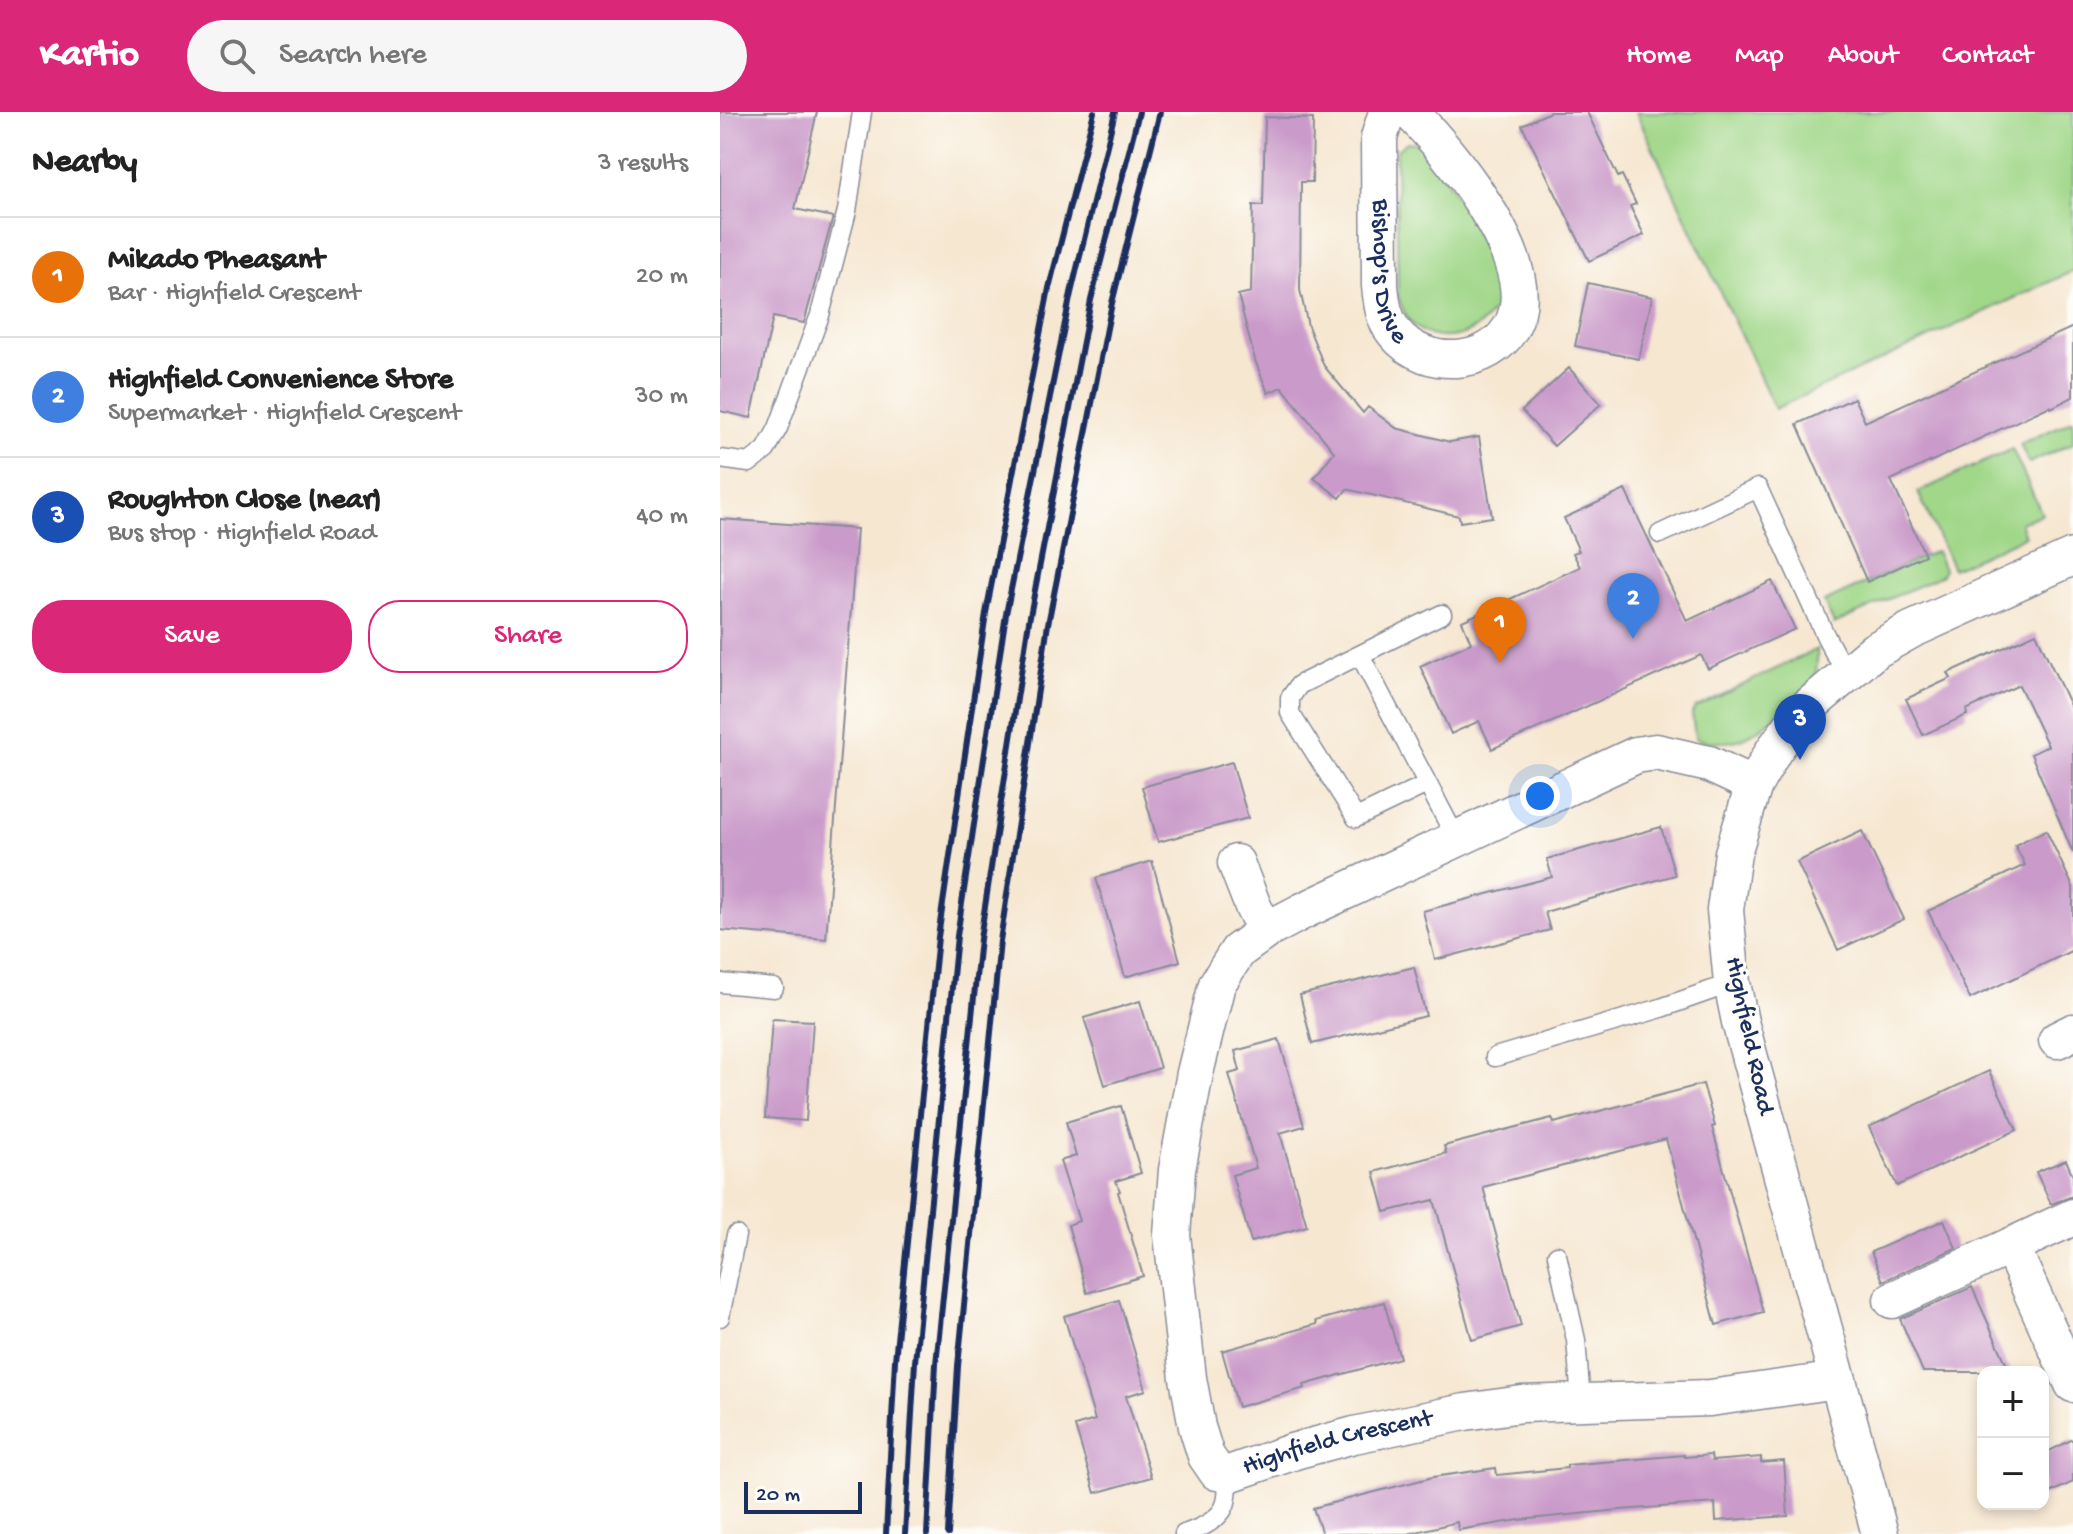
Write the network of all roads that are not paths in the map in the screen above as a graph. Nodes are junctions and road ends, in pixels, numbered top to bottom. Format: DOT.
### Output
graph roads {
  1 [pos="862,112"];
  2 [pos="1387,112"];
  3 [pos="1410,112"];
  4 [pos="720,459"];
  5 [pos="1660,534"];
  6 [pos="2071,562"];
  7 [pos="1442,614"];
  8 [pos="1360,655"];
  9 [pos="1848,671"];
  10 [pos="1427,784"];
  11 [pos="1754,785"];
  12 [pos="1456,838"];
  13 [pos="1236,863"];
  14 [pos="1267,930"];
  15 [pos="720,983"];
  16 [pos="1732,983"];
  17 [pos="774,988"];
  18 [pos="1495,1057"];
  19 [pos="2073,1217"];
  20 [pos="736,1235"];
  21 [pos="2011,1246"];
  22 [pos="1557,1255"];
  23 [pos="1892,1300"];
  24 [pos="720,1317"];
  25 [pos="1838,1380"];
  26 [pos="2073,1384"];
  27 [pos="1581,1401"];
  28 [pos="1229,1474"];
  29 [pos="1184,1534"];
  30 [pos="1880,1534"];
  1 -- 4 [label="lane"];
  2 -- 3 [label="street, Bishop's Drive"];
  5 -- 9 [label="lane"];
  6 -- 9 [label="street, Highfield Road"];
  7 -- 8 [label="lane"];
  8 -- 10 [label="lane"];
  8 -- 10 [label="lane"];
  9 -- 11 [label="street, Highfield Road"];
  10 -- 12 [label="lane"];
  11 -- 12 [label="street, Highfield Crescent"];
  11 -- 16 [label="street, Highfield Road"];
  12 -- 14 [label="street, Highfield Crescent"];
  13 -- 14 [label="street"];
  14 -- 28 [label="street, Highfield Crescent"];
  15 -- 17 [label="lane"];
  16 -- 18 [label="lane"];
  16 -- 25 [label="street, Highfield Road"];
  19 -- 21 [label="street"];
  20 -- 24 [label="lane"];
  21 -- 23 [label="street"];
  21 -- 26 [label="street"];
  22 -- 27 [label="lane"];
  25 -- 27 [label="street, Highfield Crescent"];
  25 -- 30 [label="street, Highfield Road"];
  27 -- 28 [label="street, Highfield Crescent"];
  28 -- 29 [label="lane"];
}
